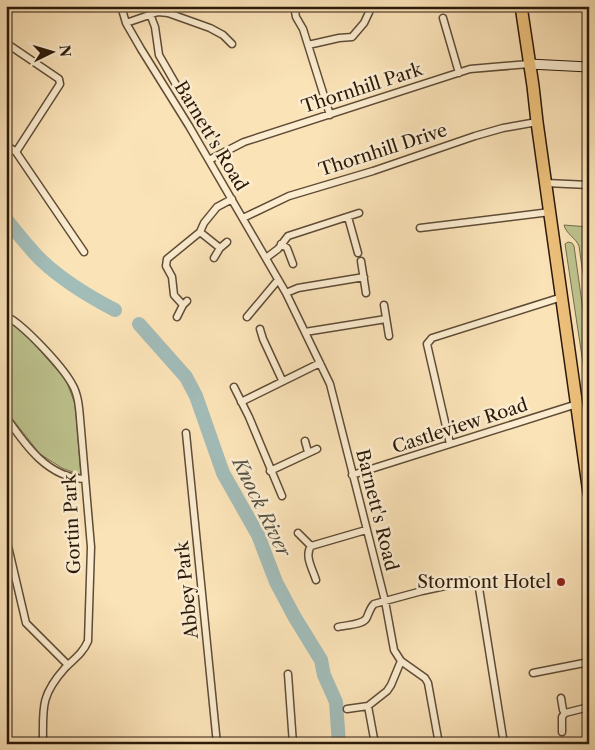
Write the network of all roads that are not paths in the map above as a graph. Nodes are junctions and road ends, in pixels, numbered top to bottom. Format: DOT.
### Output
graph roads {
  1 [pos="121,6"];
  2 [pos="294,6"];
  3 [pos="372,6"];
  4 [pos="521,6"];
  5 [pos="150,14"];
  6 [pos="443,18"];
  7 [pos="126,23"];
  8 [pos="6,42"];
  9 [pos="232,44"];
  10 [pos="308,45"];
  11 [pos="529,64"];
  12 [pos="589,67"];
  13 [pos="459,73"];
  14 [pos="190,102"];
  15 [pos="330,114"];
  16 [pos="537,122"];
  17 [pos="6,145"];
  18 [pos="16,152"];
  19 [pos="210,160"];
  20 [pos="546,183"];
  21 [pos="589,184"];
  22 [pos="232,199"];
  23 [pos="550,212"];
  24 [pos="359,213"];
  25 [pos="348,217"];
  26 [pos="243,218"];
  27 [pos="420,228"];
  28 [pos="200,232"];
  29 [pos="227,242"];
  30 [pos="281,244"];
  31 [pos="220,248"];
  32 [pos="84,252"];
  33 [pos="358,253"];
  34 [pos="214,258"];
  35 [pos="266,258"];
  36 [pos="361,261"];
  37 [pos="292,264"];
  38 [pos="364,278"];
  39 [pos="278,280"];
  40 [pos="286,293"];
  41 [pos="366,294"];
  42 [pos="562,297"];
  43 [pos="384,305"];
  44 [pos="6,316"];
  45 [pos="177,317"];
  46 [pos="248,317"];
  47 [pos="386,319"];
  48 [pos="260,329"];
  49 [pos="305,332"];
  50 [pos="389,336"];
  51 [pos="262,339"];
  52 [pos="255,342"];
  53 [pos="320,363"];
  54 [pos="282,380"];
  55 [pos="234,387"];
  56 [pos="242,402"];
  57 [pos="577,404"];
  58 [pos="6,417"];
  59 [pos="186,433"];
  60 [pos="305,441"];
  61 [pos="450,444"];
  62 [pos="317,449"];
  63 [pos="308,452"];
  64 [pos="270,471"];
  65 [pos="352,475"];
  66 [pos="85,479"];
  67 [pos="589,493"];
  68 [pos="282,496"];
  69 [pos="366,530"];
  70 [pos="298,533"];
  71 [pos="7,542"];
  72 [pos="310,546"];
  73 [pos="316,580"];
  74 [pos="385,601"];
  75 [pos="338,626"];
  76 [pos="401,661"];
  77 [pos="589,662"];
  78 [pos="68,666"];
  79 [pos="533,673"];
  80 [pos="288,674"];
  81 [pos="561,698"];
  82 [pos="368,706"];
  83 [pos="589,707"];
  84 [pos="347,709"];
  85 [pos="565,713"];
  86 [pos="562,732"];
  87 [pos="43,744"];
  88 [pos="217,744"];
  89 [pos="293,744"];
  90 [pos="375,744"];
  91 [pos="439,744"];
  92 [pos="504,744"];
  1 -- 7 [label="street, Barnett's Road"];
  2 -- 10 [label="street"];
  3 -- 10 [label="street"];
  4 -- 11 [label="highway"];
  5 -- 7 [label="street"];
  5 -- 9 [label="street"];
  5 -- 14 [label="street"];
  6 -- 13 [label="street"];
  7 -- 19 [label="street, Barnett's Road"];
  8 -- 18 [label="street"];
  10 -- 15 [label="street"];
  11 -- 12 [label="street"];
  11 -- 13 [label="street, Thornhill Park"];
  11 -- 16 [label="highway"];
  13 -- 15 [label="street, Thornhill Park"];
  15 -- 19 [label="street, Thornhill Park"];
  16 -- 20 [label="highway"];
  16 -- 26 [label="street, Thornhill Drive"];
  17 -- 18 [label="street"];
  18 -- 32 [label="street"];
  19 -- 22 [label="street, Barnett's Road"];
  20 -- 21 [label="street"];
  20 -- 23 [label="highway"];
  22 -- 26 [label="street, Barnett's Road"];
  22 -- 28 [label="street"];
  23 -- 27 [label="street"];
  23 -- 42 [label="highway"];
  24 -- 25 [label="street"];
  25 -- 30 [label="street"];
  25 -- 33 [label="street"];
  26 -- 35 [label="street, Barnett's Road"];
  28 -- 31 [label="street"];
  28 -- 45 [label="street"];
  29 -- 31 [label="street"];
  30 -- 35 [label="street"];
  30 -- 37 [label="street"];
  31 -- 34 [label="street"];
  35 -- 39 [label="street, Barnett's Road"];
  36 -- 38 [label="street"];
  38 -- 40 [label="street"];
  38 -- 41 [label="street"];
  39 -- 40 [label="street, Barnett's Road"];
  39 -- 46 [label="street"];
  40 -- 49 [label="street, Barnett's Road"];
  42 -- 57 [label="highway"];
  42 -- 61 [label="street"];
  43 -- 47 [label="street"];
  44 -- 66 [label="street, Gortin Park"];
  47 -- 49 [label="street"];
  47 -- 50 [label="street"];
  48 -- 51 [label="street"];
  49 -- 53 [label="street, Barnett's Road"];
  51 -- 52 [label="street"];
  51 -- 54 [label="street"];
  53 -- 54 [label="street"];
  53 -- 65 [label="street, Barnett's Road"];
  54 -- 56 [label="street"];
  55 -- 56 [label="street"];
  56 -- 64 [label="street"];
  57 -- 61 [label="street, Castleview Road"];
  57 -- 67 [label="highway"];
  58 -- 66 [label="street"];
  59 -- 88 [label="street, Abbey Park"];
  60 -- 63 [label="street"];
  61 -- 65 [label="street, Castleview Road"];
  62 -- 63 [label="street"];
  63 -- 64 [label="street"];
  64 -- 68 [label="street"];
  65 -- 69 [label="street, Barnett's Road"];
  66 -- 78 [label="street, Gortin Park"];
  69 -- 72 [label="street"];
  69 -- 74 [label="street, Barnett's Road"];
  70 -- 72 [label="street"];
  71 -- 78 [label="street"];
  72 -- 73 [label="street"];
  74 -- 75 [label="street"];
  74 -- 76 [label="street, Barnett's Road"];
  74 -- 92 [label="street"];
  76 -- 82 [label="street"];
  76 -- 91 [label="street"];
  77 -- 79 [label="street"];
  78 -- 87 [label="street, Gortin Park"];
  80 -- 89 [label="street"];
  81 -- 85 [label="street"];
  82 -- 84 [label="street"];
  82 -- 90 [label="street"];
  83 -- 85 [label="street"];
  85 -- 86 [label="street"];
}
